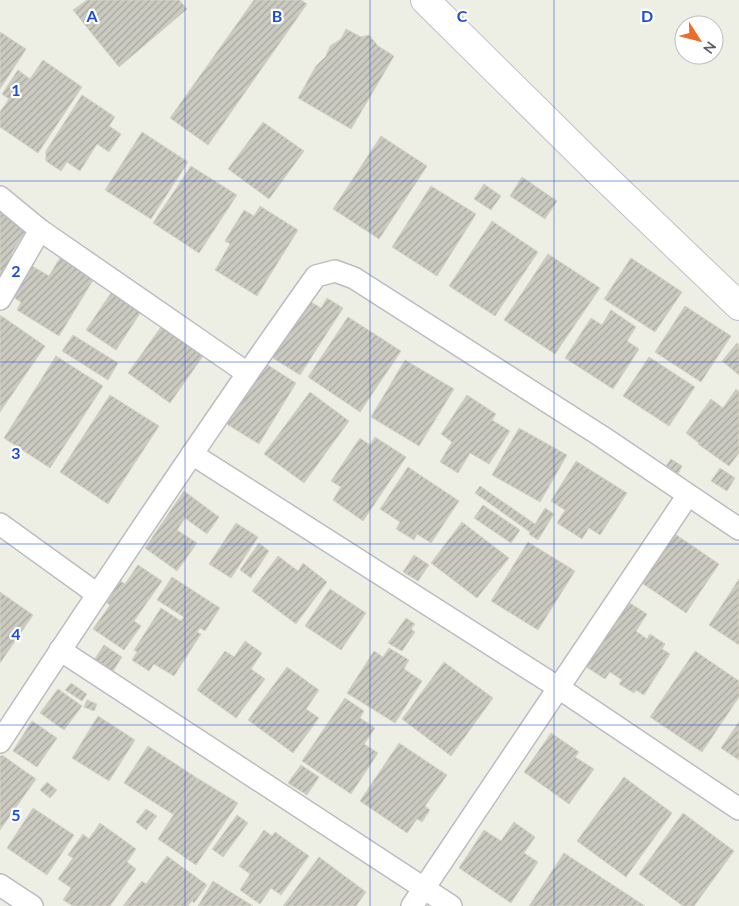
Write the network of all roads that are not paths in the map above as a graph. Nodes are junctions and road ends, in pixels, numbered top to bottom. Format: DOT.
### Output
graph roads {
  1 [pos="425,0"];
  2 [pos="0,197"];
  3 [pos="40,230"];
  4 [pos="0,299"];
  5 [pos="739,306"];
  6 [pos="247,373"];
  7 [pos="192,454"];
  8 [pos="688,495"];
  9 [pos="0,524"];
  10 [pos="739,529"];
  11 [pos="97,594"];
  12 [pos="60,650"];
  13 [pos="558,688"];
  14 [pos="0,742"];
  15 [pos="739,809"];
  16 [pos="0,885"];
  17 [pos="418,898"];
  18 [pos="32,906"];
  19 [pos="451,906"];
  1 -- 5 [label="street"];
  2 -- 3 [label="street"];
  3 -- 4 [label="street"];
  3 -- 6 [label="street"];
  6 -- 7 [label="street"];
  6 -- 8 [label="street"];
  7 -- 11 [label="street"];
  7 -- 13 [label="street"];
  8 -- 10 [label="street"];
  8 -- 13 [label="street"];
  9 -- 11 [label="street"];
  11 -- 12 [label="street"];
  12 -- 14 [label="street"];
  12 -- 17 [label="street"];
  13 -- 15 [label="street"];
  13 -- 17 [label="street"];
  16 -- 18 [label="street"];
  17 -- 19 [label="street"];
}
